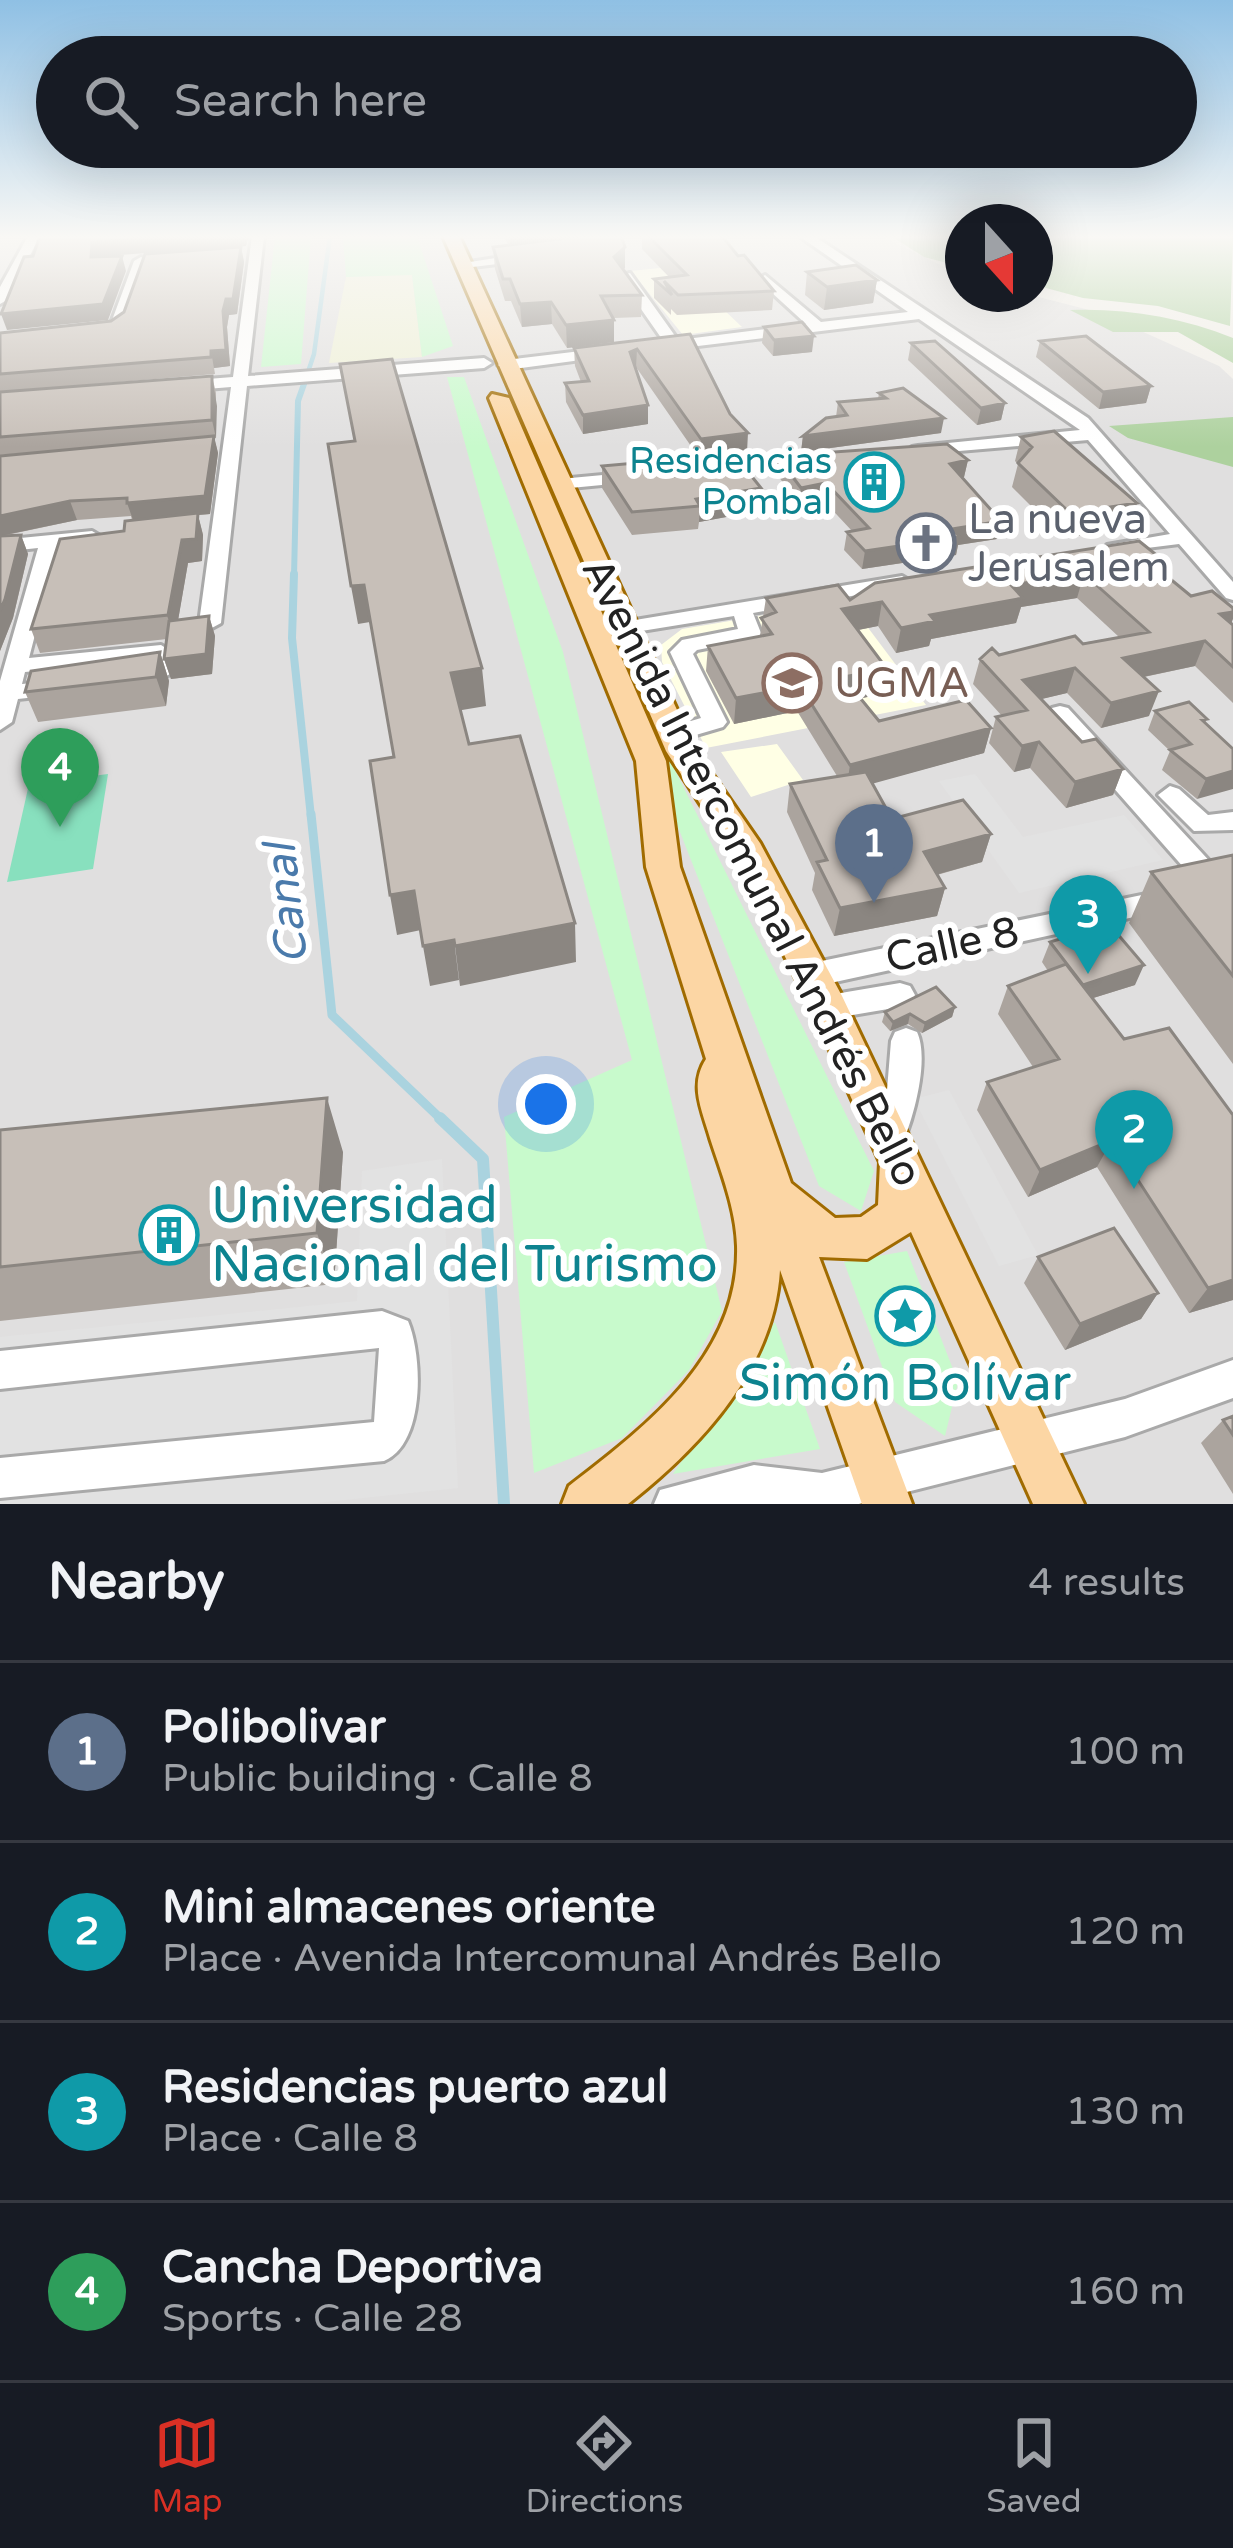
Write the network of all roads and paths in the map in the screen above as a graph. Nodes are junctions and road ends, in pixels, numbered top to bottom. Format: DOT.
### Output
graph roads {
  1 [pos="124,306"];
  2 [pos="246,306"];
  3 [pos="473,306"];
  4 [pos="647,306"];
  5 [pos="794,306"];
  6 [pos="912,306"];
  7 [pos="924,314"];
  8 [pos="817,327"];
  9 [pos="79,333"];
  10 [pos="674,345"];
  11 [pos="653,347"];
  12 [pos="632,350"];
  13 [pos="495,364"];
  14 [pos="238,382"];
  15 [pos="167,387"];
  16 [pos="1095,434"];
  17 [pos="886,454"];
  18 [pos="816,460"];
  19 [pos="560,484"];
  20 [pos="225,523"];
  21 [pos="203,525"];
  22 [pos="116,534"];
  23 [pos="1183,538"];
  24 [pos="50,541"];
  25 [pos="0,546"];
  26 [pos="1090,552"];
  27 [pos="927,578"];
  28 [pos="1233,594"];
  29 [pos="741,607"];
  30 [pos="210,623"];
  31 [pos="623,628"];
  32 [pos="16,666"];
  33 [pos="3,708"];
  34 [pos="1060,712"];
  35 [pos="673,734"];
  36 [pos="1170,794"];
  37 [pos="1233,820"];
  38 [pos="1226,887"];
  39 [pos="895,958"];
  40 [pos="812,975"];
  41 [pos="830,1007"];
  42 [pos="904,1016"];
  43 [pos="721,1048"];
  44 [pos="892,1144"];
  45 [pos="770,1180"];
  46 [pos="0,1370"];
  47 [pos="1233,1379"];
  48 [pos="1031,1444"];
  49 [pos="0,1478"];
  50 [pos="883,1492"];
  51 [pos="813,1498"];
  52 [pos="587,1504"];
  53 [pos="674,1504"];
  54 [pos="1059,1504"];
  1 -- 9 [label="street"];
  2 -- 14 [label="street"];
  3 -- 13 [label="main road, Avenida Intercomunal Andrés Bello"];
  4 -- 10 [label="street"];
  5 -- 8 [label="street"];
  6 -- 7 [label="street"];
  7 -- 8 [label="street"];
  7 -- 16 [label="street"];
  8 -- 10 [label="street"];
  10 -- 11 [label="street"];
  12 -- 13 [label="street"];
  13 -- 14 [label="street"];
  13 -- 19 [label="main road, Avenida Intercomunal Andrés Bello"];
  13 -- 43 [label="main road, Avenida Intercomunal Andrés Bello"];
  14 -- 15 [label="street"];
  14 -- 20 [label="street"];
  16 -- 17 [label="street"];
  16 -- 23 [label="street"];
  18 -- 19 [label="street"];
  19 -- 31 [label="main road, Avenida Intercomunal Andrés Bello"];
  20 -- 21 [label="street"];
  20 -- 30 [label="street"];
  22 -- 24 [label="street"];
  23 -- 26 [label="street"];
  23 -- 28 [label="street"];
  24 -- 25 [label="street"];
  24 -- 32 [label="street"];
  27 -- 29 [label="street"];
  29 -- 31 [label="street"];
  29 -- 35 [label="street"];
  31 -- 35 [label="main road, Avenida Intercomunal Andrés Bello"];
  32 -- 33 [label="street"];
  32 -- 33 [label="street"];
  34 -- 38 [label="street"];
  35 -- 40 [label="main road, Avenida Intercomunal Andrés Bello"];
  36 -- 37 [label="street"];
  38 -- 39 [label="street, Calle 8"];
  39 -- 40 [label="street, Calle 8"];
  39 -- 42 [label="street"];
  40 -- 41 [label="main road, Avenida Intercomunal Andrés Bello"];
  41 -- 42 [label="street"];
  41 -- 44 [label="main road, Avenida Intercomunal Andrés Bello"];
  42 -- 44 [label="street"];
  43 -- 45 [label="main road, Avenida Intercomunal Andrés Bello"];
  43 -- 52 [label="main road"];
  44 -- 45 [label="main road"];
  44 -- 48 [label="main road, Avenida Intercomunal Andrés Bello"];
  45 -- 50 [label="main road, Avenida Intercomunal Andrés Bello"];
  46 -- 49 [label="street"];
  47 -- 48 [label="street"];
  48 -- 50 [label="street"];
  48 -- 54 [label="main road, Avenida Intercomunal Andrés Bello"];
  50 -- 51 [label="street"];
  51 -- 53 [label="street"];
}
